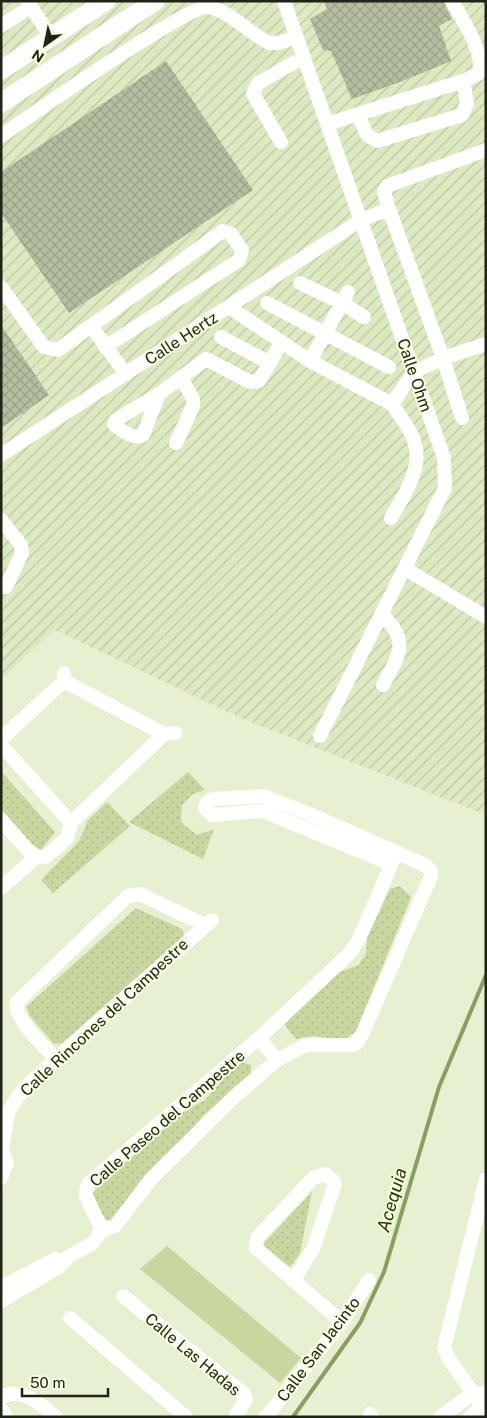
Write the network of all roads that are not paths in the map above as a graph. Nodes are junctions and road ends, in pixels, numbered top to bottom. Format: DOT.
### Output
graph roads {
  1 [pos="106,1"];
  2 [pos="155,1"];
  3 [pos="284,1"];
  4 [pos="452,1"];
  5 [pos="29,4"];
  6 [pos="1,26"];
  7 [pos="51,37"];
  8 [pos="297,37"];
  9 [pos="304,57"];
  10 [pos="1,70"];
  11 [pos="463,81"];
  12 [pos="1,103"];
  13 [pos="358,114"];
  14 [pos="327,124"];
  15 [pos="1,136"];
  16 [pos="281,142"];
  17 [pos="486,150"];
  18 [pos="389,209"];
  19 [pos="361,220"];
  20 [pos="300,283"];
  21 [pos="1,287"];
  22 [pos="345,298"];
  23 [pos="267,303"];
  24 [pos="229,307"];
  25 [pos="364,317"];
  26 [pos="91,326"];
  27 [pos="326,333"];
  28 [pos="221,337"];
  29 [pos="282,342"];
  30 [pos="486,344"];
  31 [pos="105,347"];
  32 [pos="443,358"];
  33 [pos="310,362"];
  34 [pos="270,363"];
  35 [pos="390,367"];
  36 [pos="414,372"];
  37 [pos="126,374"];
  38 [pos="181,377"];
  39 [pos="159,394"];
  40 [pos="392,404"];
  41 [pos="462,418"];
  42 [pos="176,443"];
  43 [pos="1,455"];
  44 [pos="391,518"];
  45 [pos="1,520"];
  46 [pos="404,568"];
  47 [pos="6,587"];
  48 [pos="381,614"];
  49 [pos="486,617"];
  50 [pos="383,686"];
  51 [pos="320,736"];
  52 [pos="1,739"];
  53 [pos="1,745"];
  54 [pos="308,813"];
  55 [pos="1,820"];
  56 [pos="71,823"];
  57 [pos="302,827"];
  58 [pos="34,858"];
  59 [pos="394,859"];
  60 [pos="1,888"];
  61 [pos="259,1038"];
  62 [pos="56,1059"];
  63 [pos="277,1060"];
  64 [pos="2,1152"];
  65 [pos="1,1178"];
  66 [pos="486,1180"];
  67 [pos="102,1230"];
  68 [pos="369,1280"];
  69 [pos="293,1281"];
  70 [pos="6,1291"];
  71 [pos="123,1296"];
  72 [pos="70,1318"];
  73 [pos="342,1322"];
  74 [pos="479,1393"];
  75 [pos="2,1401"];
  76 [pos="485,1408"];
  77 [pos="6,1417"];
  78 [pos="56,1417"];
  79 [pos="186,1417"];
  80 [pos="235,1417"];
  81 [pos="266,1417"];
  82 [pos="440,1417"];
  83 [pos="470,1417"];
  1 -- 7 [label="main road"];
  2 -- 12 [label="main road"];
  3 -- 8 [label="street, Calle Ohm"];
  4 -- 11 [label="street"];
  5 -- 6 [label="street"];
  5 -- 7 [label="street"];
  7 -- 10 [label="main road"];
  8 -- 9 [label="street, Calle Ohm"];
  8 -- 15 [label="street"];
  9 -- 14 [label="street, Calle Ohm"];
  9 -- 16 [label="street"];
  11 -- 13 [label="street"];
  11 -- 13 [label="street"];
  13 -- 14 [label="street"];
  14 -- 19 [label="street, Calle Ohm"];
  17 -- 18 [label="street"];
  18 -- 19 [label="street, Calle Hertz"];
  18 -- 32 [label="street"];
  19 -- 24 [label="street, Calle Hertz"];
  19 -- 36 [label="street, Calle Ohm"];
  20 -- 22 [label="street"];
  21 -- 26 [label="street"];
  22 -- 25 [label="street"];
  22 -- 27 [label="street"];
  23 -- 27 [label="street"];
  24 -- 29 [label="street"];
  24 -- 37 [label="street, Calle Hertz"];
  26 -- 31 [label="street"];
  26 -- 31 [label="street"];
  27 -- 33 [label="street"];
  27 -- 35 [label="street"];
  28 -- 34 [label="street"];
  29 -- 33 [label="street"];
  29 -- 34 [label="street"];
  30 -- 32 [label="street"];
  31 -- 37 [label="street"];
  32 -- 36 [label="street"];
  32 -- 41 [label="street"];
  33 -- 40 [label="street"];
  34 -- 38 [label="street"];
  36 -- 40 [label="street"];
  36 -- 46 [label="street, Calle Ohm"];
  37 -- 43 [label="street, Calle Hertz"];
  38 -- 39 [label="street"];
  38 -- 42 [label="street"];
  40 -- 44 [label="street"];
  45 -- 47 [label="street"];
  46 -- 48 [label="street, Calle Ohm"];
  46 -- 49 [label="street"];
  48 -- 50 [label="street"];
  48 -- 51 [label="street, Calle Ohm"];
  52 -- 56 [label="street"];
  53 -- 56 [label="street"];
  54 -- 57 [label="street"];
  54 -- 57 [label="street, Calle Paseo del Campestre"];
  54 -- 59 [label="street, Calle Paseo del Campestre"];
  55 -- 58 [label="street"];
  56 -- 58 [label="street"];
  57 -- 59 [label="street, Calle Paseo del Campestre"];
  58 -- 60 [label="street"];
  59 -- 61 [label="street, Calle Paseo del Campestre"];
  59 -- 63 [label="street, Calle Paseo del Campestre"];
  61 -- 63 [label="street, Calle Paseo del Campestre"];
  61 -- 67 [label="street, Calle Paseo del Campestre"];
  62 -- 62 [label="street, Calle Rincones del Campestre"];
  62 -- 64 [label="street, Calle Rincones del Campestre"];
  63 -- 67 [label="street, Calle Paseo del Campestre"];
  64 -- 65 [label="street, Calle Rincones del Campestre"];
  66 -- 74 [label="street"];
  67 -- 70 [label="street, Calle Paseo del Campestre"];
  68 -- 73 [label="street, Calle San Jacinto"];
  69 -- 69 [label="street"];
  69 -- 73 [label="street"];
  71 -- 80 [label="street, Calle Las Hadas"];
  72 -- 79 [label="street"];
  73 -- 81 [label="street, Calle San Jacinto"];
  74 -- 76 [label="street"];
  74 -- 82 [label="street"];
  75 -- 77 [label="street"];
  75 -- 78 [label="street"];
  76 -- 83 [label="street"];
}
